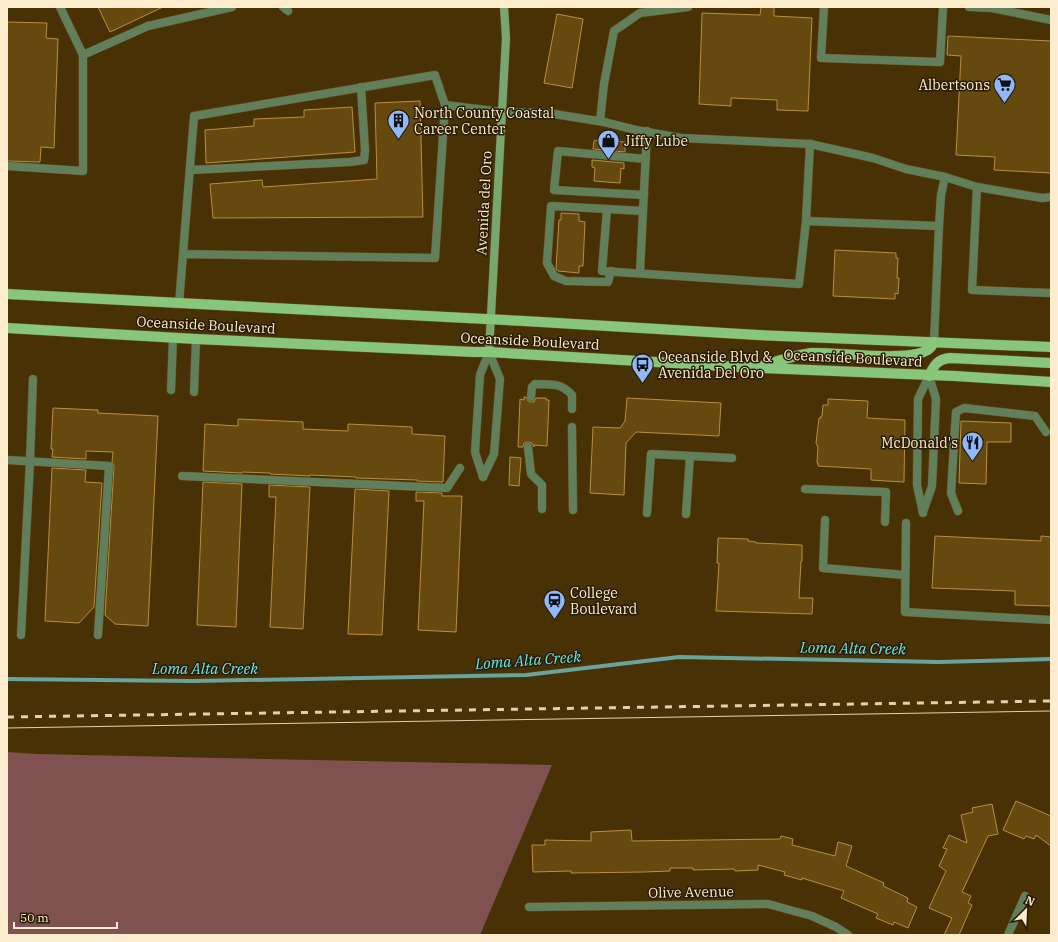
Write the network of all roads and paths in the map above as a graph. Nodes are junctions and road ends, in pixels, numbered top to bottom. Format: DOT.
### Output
graph roads {
  1 [pos="60,7"];
  2 [pos="232,7"];
  3 [pos="504,7"];
  4 [pos="688,7"];
  5 [pos="824,7"];
  6 [pos="943,7"];
  7 [pos="969,7"];
  8 [pos="1051,20"];
  9 [pos="83,55"];
  10 [pos="362,87"];
  11 [pos="445,105"];
  12 [pos="502,112"];
  13 [pos="600,121"];
  14 [pos="647,131"];
  15 [pos="810,144"];
  16 [pos="646,159"];
  17 [pos="7,166"];
  18 [pos="190,170"];
  19 [pos="945,177"];
  20 [pos="977,187"];
  21 [pos="644,195"];
  22 [pos="1051,198"];
  23 [pos="607,209"];
  24 [pos="643,211"];
  25 [pos="806,221"];
  26 [pos="939,226"];
  27 [pos="183,254"];
  28 [pos="611,271"];
  29 [pos="640,273"];
  30 [pos="1051,293"];
  31 [pos="7,294"];
  32 [pos="180,304"];
  33 [pos="491,320"];
  34 [pos="7,328"];
  35 [pos="173,338"];
  36 [pos="196,339"];
  37 [pos="934,342"];
  38 [pos="1051,347"];
  39 [pos="489,352"];
  40 [pos="1051,363"];
  41 [pos="753,368"];
  42 [pos="929,376"];
  43 [pos="33,379"];
  44 [pos="1051,382"];
  45 [pos="171,390"];
  46 [pos="194,392"];
  47 [pos="531,397"];
  48 [pos="572,409"];
  49 [pos="572,428"];
  50 [pos="1046,432"];
  51 [pos="528,447"];
  52 [pos="690,456"];
  53 [pos="732,458"];
  54 [pos="7,460"];
  55 [pos="30,461"];
  56 [pos="460,468"];
  57 [pos="182,476"];
  58 [pos="805,489"];
  59 [pos="542,509"];
  60 [pos="573,510"];
  61 [pos="958,512"];
  62 [pos="647,513"];
  63 [pos="686,514"];
  64 [pos="825,520"];
  65 [pos="885,522"];
  66 [pos="906,523"];
  67 [pos="905,575"];
  68 [pos="1051,620"];
  69 [pos="22,635"];
  70 [pos="98,635"];
  71 [pos="1025,896"];
  72 [pos="529,907"];
  73 [pos="848,935"];
  74 [pos="1008,935"];
  1 -- 9 [label="street"];
  2 -- 9 [label="street"];
  3 -- 12 [label="street, Avenida del Oro"];
  4 -- 13 [label="street"];
  5 -- 6 [label="street"];
  7 -- 8 [label="street"];
  9 -- 17 [label="street"];
  10 -- 11 [label="street"];
  10 -- 18 [label="street"];
  10 -- 18 [label="street"];
  11 -- 12 [label="street"];
  11 -- 27 [label="street"];
  12 -- 13 [label="street"];
  12 -- 33 [label="street, Avenida del Oro"];
  13 -- 14 [label="street"];
  14 -- 15 [label="street"];
  14 -- 16 [label="street"];
  15 -- 19 [label="street"];
  15 -- 25 [label="street"];
  16 -- 21 [label="street"];
  16 -- 21 [label="street"];
  18 -- 27 [label="street"];
  19 -- 20 [label="street"];
  19 -- 26 [label="street"];
  20 -- 22 [label="street"];
  20 -- 30 [label="street"];
  21 -- 24 [label="street"];
  23 -- 24 [label="street"];
  23 -- 28 [label="street"];
  23 -- 28 [label="street"];
  24 -- 29 [label="street"];
  25 -- 26 [label="street"];
  25 -- 29 [label="street"];
  26 -- 37 [label="street"];
  27 -- 32 [label="street"];
  28 -- 29 [label="street"];
  31 -- 32 [label="main road, Oceanside Boulevard"];
  32 -- 33 [label="main road, Oceanside Boulevard"];
  33 -- 37 [label="main road, Oceanside Boulevard"];
  33 -- 39 [label="street, Avenida del Oro"];
  34 -- 35 [label="main road, Oceanside Boulevard"];
  35 -- 36 [label="main road, Oceanside Boulevard"];
  35 -- 45 [label="street"];
  36 -- 39 [label="main road, Oceanside Boulevard"];
  36 -- 46 [label="street"];
  37 -- 38 [label="main road, Oceanside Boulevard"];
  37 -- 41 [label="main road"];
  39 -- 39 [label="street"];
  39 -- 41 [label="main road, Oceanside Boulevard"];
  40 -- 42 [label="main road"];
  41 -- 42 [label="main road, Oceanside Boulevard"];
  42 -- 42 [label="street"];
  42 -- 44 [label="main road, Oceanside Boulevard"];
  43 -- 55 [label="street"];
  47 -- 48 [label="street"];
  49 -- 60 [label="street"];
  50 -- 61 [label="street"];
  51 -- 59 [label="street"];
  52 -- 53 [label="street"];
  52 -- 62 [label="street"];
  52 -- 63 [label="street"];
  54 -- 55 [label="street"];
  55 -- 69 [label="street"];
  55 -- 70 [label="street"];
  56 -- 57 [label="street"];
  58 -- 65 [label="street"];
  64 -- 67 [label="street"];
  66 -- 67 [label="street"];
  67 -- 68 [label="street"];
  71 -- 74 [label="street"];
  72 -- 73 [label="street, Olive Avenue"];
}
